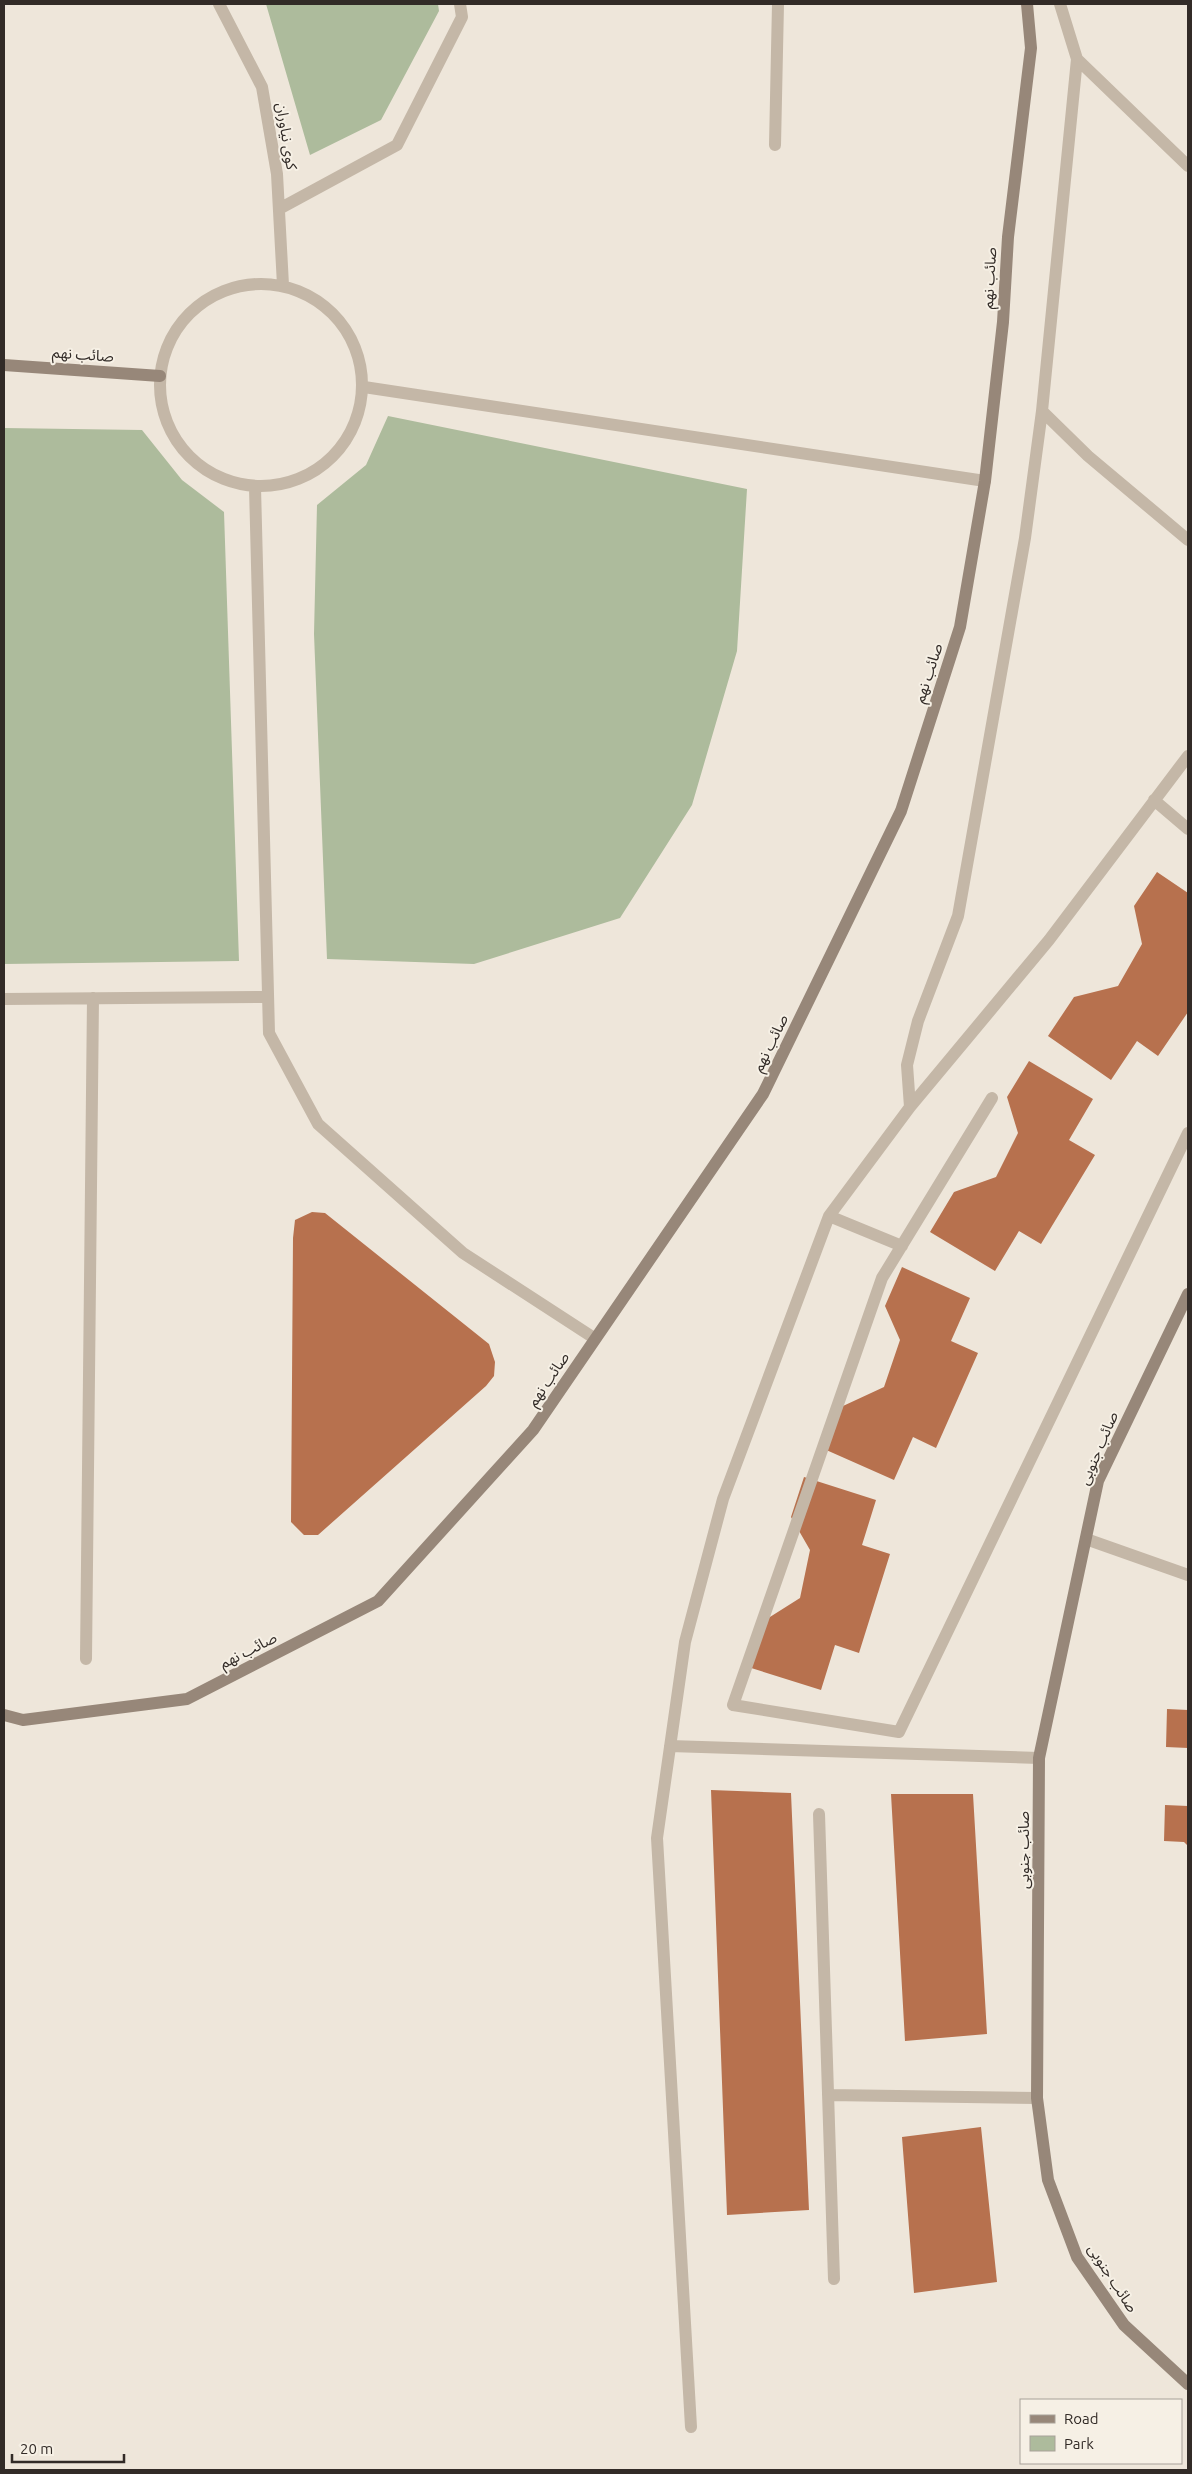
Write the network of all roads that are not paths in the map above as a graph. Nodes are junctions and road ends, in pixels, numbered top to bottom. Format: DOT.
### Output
graph roads {
  1 [pos="219,4"];
  2 [pos="460,4"];
  3 [pos="778,4"];
  4 [pos="1027,4"];
  5 [pos="1060,4"];
  6 [pos="1077,59"];
  7 [pos="775,145"];
  8 [pos="1188,166"];
  9 [pos="279,209"];
  10 [pos="283,284"];
  11 [pos="4,365"];
  12 [pos="160,376"];
  13 [pos="364,387"];
  14 [pos="1042,411"];
  15 [pos="985,481"];
  16 [pos="255,487"];
  17 [pos="1188,540"];
  18 [pos="1188,756"];
  19 [pos="1154,800"];
  20 [pos="1188,829"];
  21 [pos="268,997"];
  22 [pos="93,998"];
  23 [pos="4,999"];
  24 [pos="992,1098"];
  25 [pos="910,1107"];
  26 [pos="1188,1134"];
  27 [pos="829,1216"];
  28 [pos="902,1246"];
  29 [pos="1188,1294"];
  30 [pos="594,1338"];
  31 [pos="1086,1539"];
  32 [pos="1188,1575"];
  33 [pos="86,1659"];
  34 [pos="4,1715"];
  35 [pos="670,1746"];
  36 [pos="1039,1758"];
  37 [pos="818,1814"];
  38 [pos="828,2095"];
  39 [pos="1037,2098"];
  40 [pos="834,2279"];
  41 [pos="1188,2384"];
  42 [pos="691,2428"];
  1 -- 9 [label="street, کوی نیاوران"];
  2 -- 9 [label="street"];
  3 -- 7 [label="street"];
  4 -- 15 [label="main road, صائب نهم"];
  5 -- 6 [label="street"];
  6 -- 8 [label="street"];
  6 -- 14 [label="street"];
  9 -- 10 [label="street, کوی نیاوران"];
  10 -- 12 [label="street"];
  10 -- 13 [label="street"];
  11 -- 12 [label="main road, صائب نهم"];
  12 -- 16 [label="street"];
  13 -- 15 [label="street"];
  13 -- 16 [label="street"];
  14 -- 17 [label="street"];
  14 -- 25 [label="street"];
  15 -- 30 [label="main road, صائب نهم"];
  16 -- 21 [label="street"];
  18 -- 19 [label="street"];
  19 -- 20 [label="street"];
  19 -- 25 [label="street"];
  21 -- 22 [label="street"];
  21 -- 30 [label="street"];
  22 -- 23 [label="street"];
  22 -- 33 [label="street"];
  24 -- 28 [label="street"];
  25 -- 27 [label="street"];
  26 -- 28 [label="street"];
  27 -- 28 [label="street"];
  27 -- 35 [label="street"];
  29 -- 31 [label="main road, صائب جنوبی"];
  30 -- 34 [label="main road, صائب نهم"];
  31 -- 32 [label="street"];
  31 -- 36 [label="main road, صائب جنوبی"];
  35 -- 36 [label="street"];
  35 -- 42 [label="street"];
  36 -- 39 [label="main road, صائب جنوبی"];
  37 -- 38 [label="street"];
  38 -- 39 [label="street"];
  38 -- 40 [label="street"];
  39 -- 41 [label="main road, صائب جنوبی"];
}
